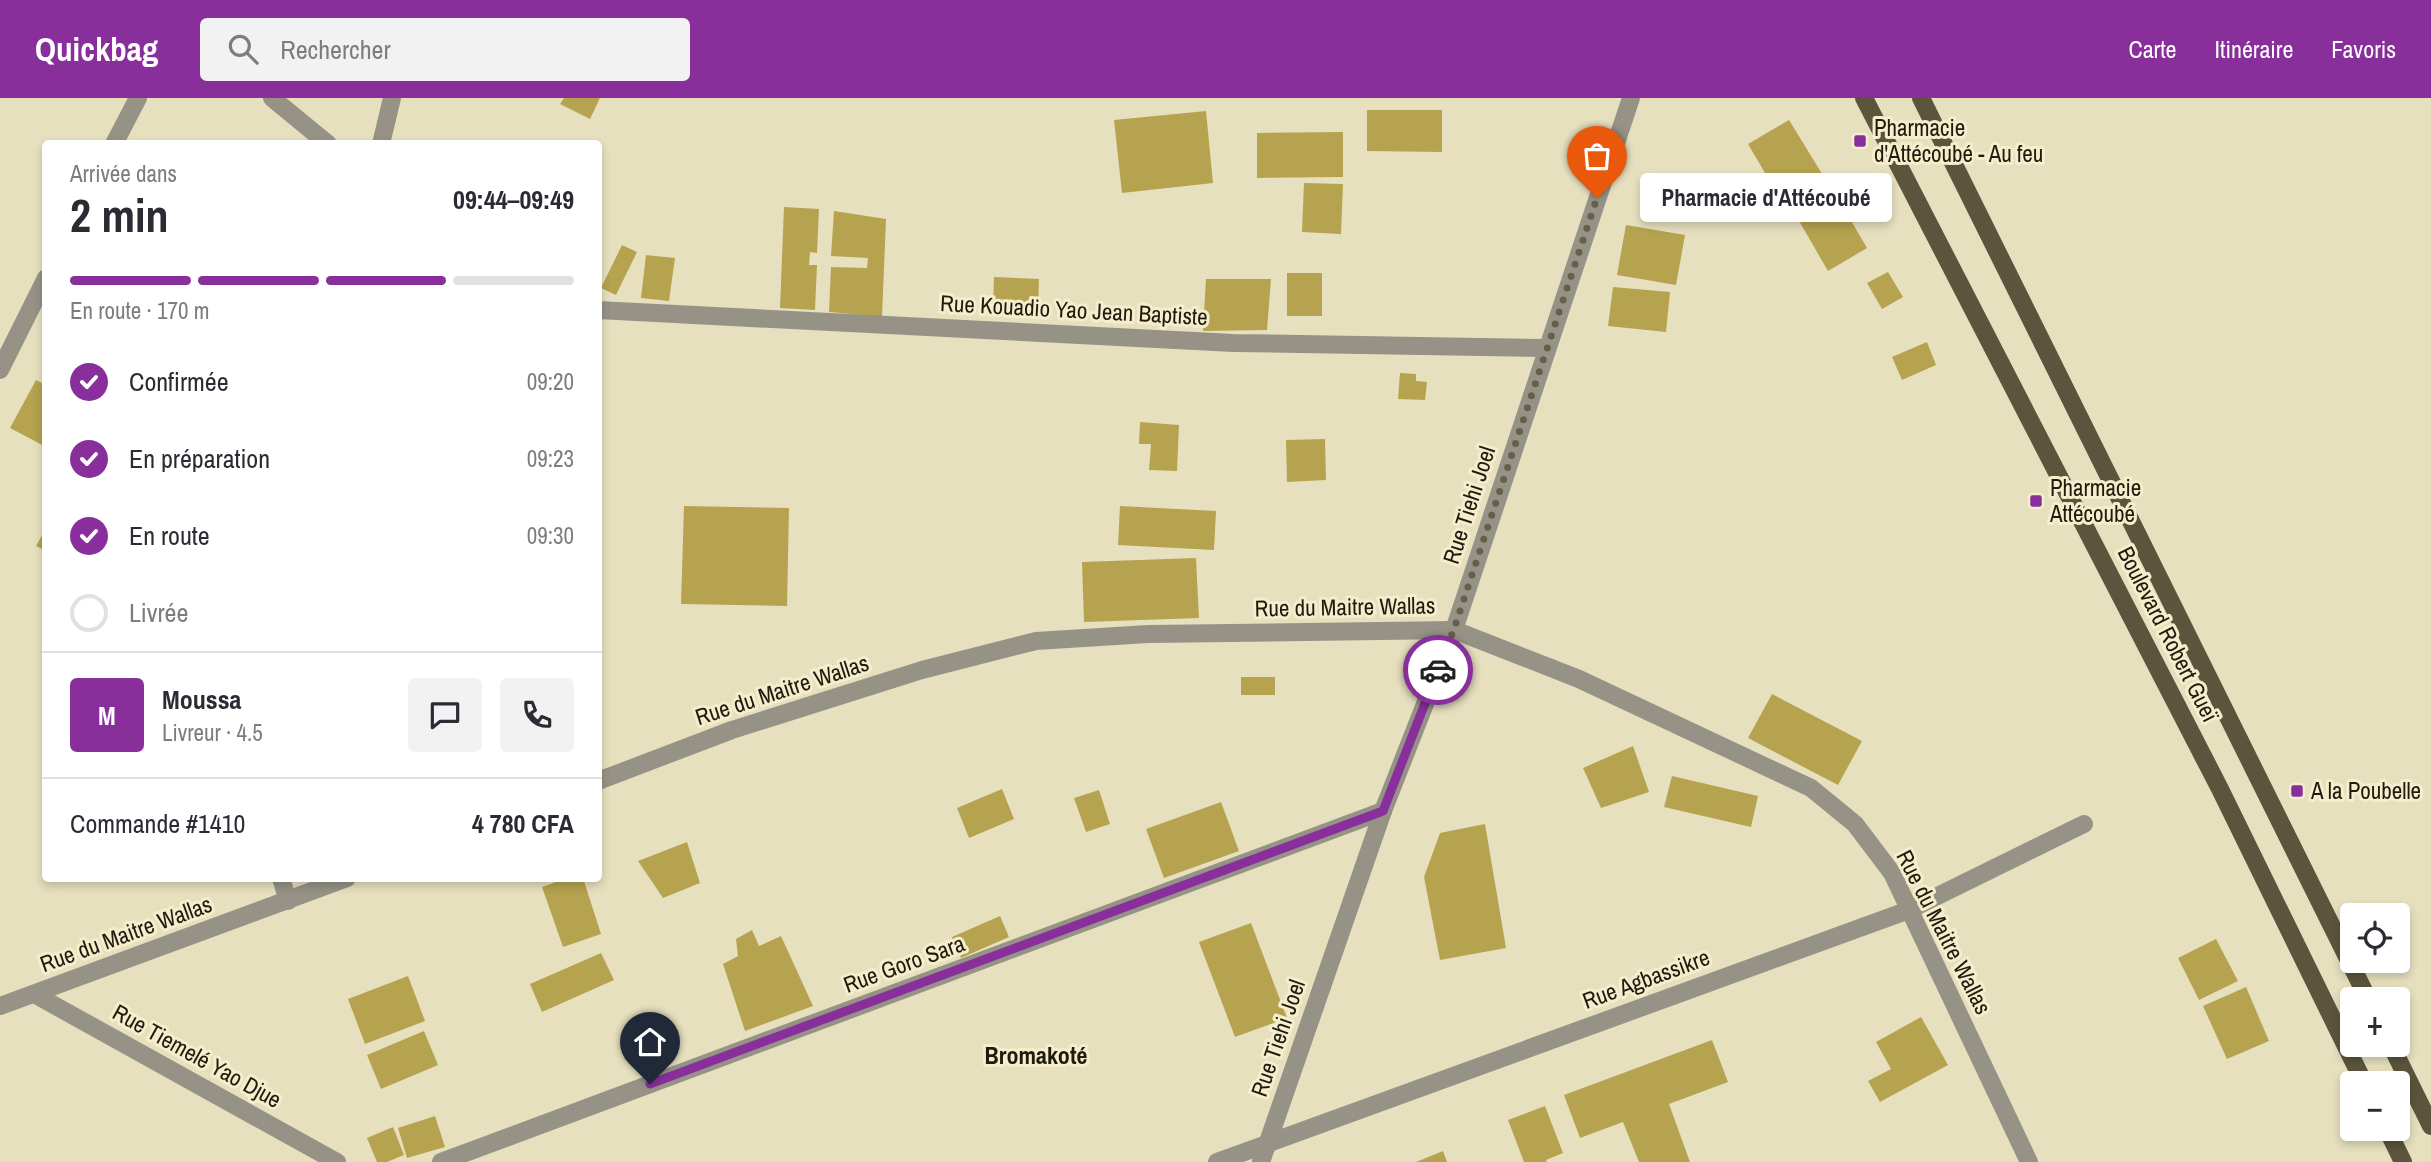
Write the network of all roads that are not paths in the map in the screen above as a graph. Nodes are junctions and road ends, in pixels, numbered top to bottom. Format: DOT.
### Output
graph roads {
  1 [pos="138,98"];
  2 [pos="272,98"];
  3 [pos="392,98"];
  4 [pos="1631,98"];
  5 [pos="1864,98"];
  6 [pos="1921,98"];
  7 [pos="1934,98"];
  8 [pos="116,140"];
  9 [pos="323,140"];
  10 [pos="382,140"];
  11 [pos="1946,148"];
  12 [pos="42,286"];
  13 [pos="602,310"];
  14 [pos="1547,348"];
  15 [pos="0,370"];
  16 [pos="1454,629"];
  17 [pos="602,780"];
  18 [pos="1383,811"];
  19 [pos="2084,824"];
  20 [pos="282,882"];
  21 [pos="337,882"];
  22 [pos="288,901"];
  23 [pos="1909,910"];
  24 [pos="2362,987"];
  25 [pos="34,994"];
  26 [pos="0,1006"];
  27 [pos="2397,1057"];
  28 [pos="2358,1071"];
  29 [pos="2431,1126"];
  30 [pos="2393,1141"];
  31 [pos="1267,1142"];
  32 [pos="337,1162"];
  33 [pos="441,1162"];
  34 [pos="1217,1162"];
  35 [pos="1261,1162"];
  36 [pos="2029,1162"];
  37 [pos="2403,1162"];
  1 -- 8 [label="street"];
  2 -- 9 [label="street"];
  3 -- 10 [label="street"];
  4 -- 14 [label="street, Rue Tiehi Joel"];
  5 -- 28 [label="main road, Boulevard Robert Gueï"];
  6 -- 11 [label="main road, Boulevard Robert Gueï"];
  7 -- 11 [label="main road"];
  11 -- 24 [label="main road, Boulevard Robert Gueï"];
  12 -- 15 [label="street"];
  13 -- 14 [label="street, Rue Kouadio Yao Jean Baptiste"];
  14 -- 16 [label="street, Rue Tiehi Joel"];
  16 -- 17 [label="street, Rue du Maitre Wallas"];
  16 -- 18 [label="street, Rue Tiehi Joel"];
  16 -- 23 [label="street, Rue du Maitre Wallas"];
  18 -- 31 [label="street, Rue Tiehi Joel"];
  18 -- 33 [label="street, Rue Goro Sara"];
  19 -- 23 [label="street, Rue Agbassikre"];
  20 -- 22 [label="street"];
  21 -- 22 [label="street, Rue du Maitre Wallas"];
  22 -- 25 [label="street, Rue du Maitre Wallas"];
  23 -- 31 [label="street, Rue Agbassikre"];
  23 -- 36 [label="street, Rue du Maitre Wallas"];
  25 -- 26 [label="street, Rue du Maitre Wallas"];
  25 -- 32 [label="street, Rue Tiemelé Yao Djue"];
  27 -- 29 [label="main road"];
  30 -- 37 [label="main road"];
  31 -- 34 [label="street, Rue Agbassikre"];
  31 -- 35 [label="street, Rue Tiehi Joel"];
}
